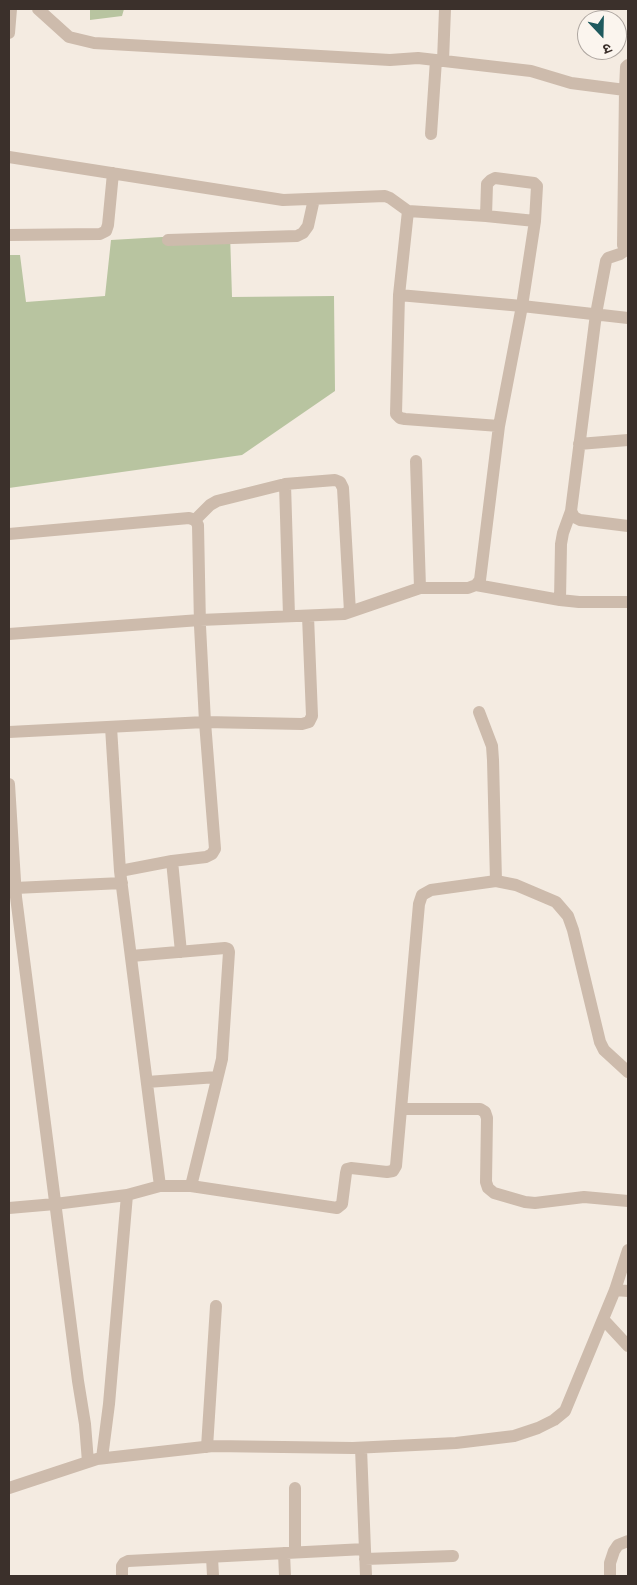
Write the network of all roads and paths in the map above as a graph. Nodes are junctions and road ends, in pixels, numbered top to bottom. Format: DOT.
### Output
graph roads {
  1 [pos="11,9"];
  2 [pos="38,9"];
  3 [pos="445,9"];
  4 [pos="9,33"];
  5 [pos="439,61"];
  6 [pos="628,65"];
  7 [pos="625,90"];
  8 [pos="431,134"];
  9 [pos="9,157"];
  10 [pos="114,173"];
  11 [pos="314,199"];
  12 [pos="408,211"];
  13 [pos="486,216"];
  14 [pos="535,221"];
  15 [pos="9,234"];
  16 [pos="168,240"];
  17 [pos="627,250"];
  18 [pos="399,295"];
  19 [pos="522,306"];
  20 [pos="596,314"];
  21 [pos="628,318"];
  22 [pos="499,426"];
  23 [pos="628,440"];
  24 [pos="580,444"];
  25 [pos="416,461"];
  26 [pos="285,484"];
  27 [pos="571,512"];
  28 [pos="195,520"];
  29 [pos="628,526"];
  30 [pos="9,534"];
  31 [pos="476,585"];
  32 [pos="420,588"];
  33 [pos="560,600"];
  34 [pos="628,602"];
  35 [pos="350,612"];
  36 [pos="289,616"];
  37 [pos="308,616"];
  38 [pos="200,620"];
  39 [pos="9,634"];
  40 [pos="479,712"];
  41 [pos="205,722"];
  42 [pos="111,727"];
  43 [pos="9,732"];
  44 [pos="9,784"];
  45 [pos="172,861"];
  46 [pos="12,874"];
  47 [pos="121,877"];
  48 [pos="496,881"];
  49 [pos="15,888"];
  50 [pos="181,952"];
  51 [pos="131,956"];
  52 [pos="628,1072"];
  53 [pos="217,1077"];
  54 [pos="147,1082"];
  55 [pos="401,1109"];
  56 [pos="160,1186"];
  57 [pos="191,1186"];
  58 [pos="126,1195"];
  59 [pos="628,1201"];
  60 [pos="55,1204"];
  61 [pos="9,1208"];
  62 [pos="628,1250"];
  63 [pos="614,1290"];
  64 [pos="628,1291"];
  65 [pos="216,1306"];
  66 [pos="603,1319"];
  67 [pos="628,1346"];
  68 [pos="207,1447"];
  69 [pos="361,1448"];
  70 [pos="102,1458"];
  71 [pos="88,1462"];
  72 [pos="9,1488"];
  73 [pos="294,1488"];
  74 [pos="628,1541"];
  75 [pos="290,1553"];
  76 [pos="365,1554"];
  77 [pos="453,1556"];
  78 [pos="212,1557"];
  79 [pos="122,1576"];
  80 [pos="213,1576"];
  81 [pos="285,1576"];
  82 [pos="366,1576"];
  83 [pos="610,1576"];
  1 -- 4 [label="street"];
  2 -- 5 [label="street"];
  3 -- 5 [label="street"];
  5 -- 7 [label="street"];
  5 -- 8 [label="street"];
  6 -- 7 [label="street"];
  7 -- 17 [label="street"];
  9 -- 10 [label="street"];
  10 -- 11 [label="street"];
  10 -- 15 [label="street"];
  11 -- 12 [label="street"];
  11 -- 16 [label="street"];
  12 -- 13 [label="street"];
  12 -- 18 [label="street"];
  13 -- 14 [label="street"];
  13 -- 14 [label="street"];
  14 -- 19 [label="street"];
  17 -- 20 [label="street"];
  18 -- 19 [label="street"];
  18 -- 22 [label="street"];
  19 -- 20 [label="street"];
  19 -- 22 [label="street"];
  20 -- 21 [label="street"];
  20 -- 24 [label="street"];
  22 -- 31 [label="street"];
  23 -- 24 [label="street"];
  24 -- 27 [label="street"];
  25 -- 32 [label="street"];
  26 -- 28 [label="street"];
  26 -- 35 [label="street"];
  26 -- 36 [label="street"];
  27 -- 29 [label="street"];
  27 -- 33 [label="street"];
  28 -- 30 [label="street"];
  28 -- 38 [label="street"];
  31 -- 32 [label="street"];
  31 -- 33 [label="street"];
  32 -- 35 [label="street"];
  33 -- 34 [label="street"];
  35 -- 37 [label="street"];
  36 -- 37 [label="street"];
  36 -- 38 [label="street"];
  37 -- 41 [label="street"];
  38 -- 39 [label="street"];
  38 -- 41 [label="street"];
  40 -- 48 [label="street"];
  41 -- 42 [label="street"];
  41 -- 45 [label="street"];
  42 -- 43 [label="street"];
  42 -- 47 [label="street"];
  44 -- 46 [label="street"];
  45 -- 47 [label="street"];
  45 -- 50 [label="street"];
  46 -- 49 [label="street"];
  47 -- 49 [label="street"];
  47 -- 51 [label="street"];
  48 -- 52 [label="street"];
  48 -- 55 [label="street"];
  49 -- 60 [label="street"];
  50 -- 51 [label="street"];
  50 -- 53 [label="street"];
  51 -- 54 [label="street"];
  53 -- 54 [label="street"];
  53 -- 57 [label="street"];
  54 -- 56 [label="street"];
  55 -- 57 [label="street"];
  55 -- 59 [label="street"];
  56 -- 57 [label="street"];
  56 -- 58 [label="street"];
  58 -- 60 [label="street"];
  58 -- 70 [label="street"];
  60 -- 61 [label="street"];
  60 -- 71 [label="street"];
  62 -- 63 [label="street"];
  63 -- 64 [label="street"];
  63 -- 66 [label="street"];
  65 -- 68 [label="street"];
  66 -- 67 [label="street"];
  66 -- 69 [label="street"];
  68 -- 69 [label="street"];
  68 -- 70 [label="street"];
  69 -- 76 [label="street"];
  70 -- 71 [label="street"];
  71 -- 72 [label="street"];
  73 -- 75 [label="street"];
  74 -- 83 [label="street"];
  75 -- 76 [label="street"];
  75 -- 78 [label="street"];
  75 -- 81 [label="street"];
  76 -- 77 [label="street"];
  76 -- 82 [label="street"];
  78 -- 79 [label="street"];
  78 -- 80 [label="street"];
}
